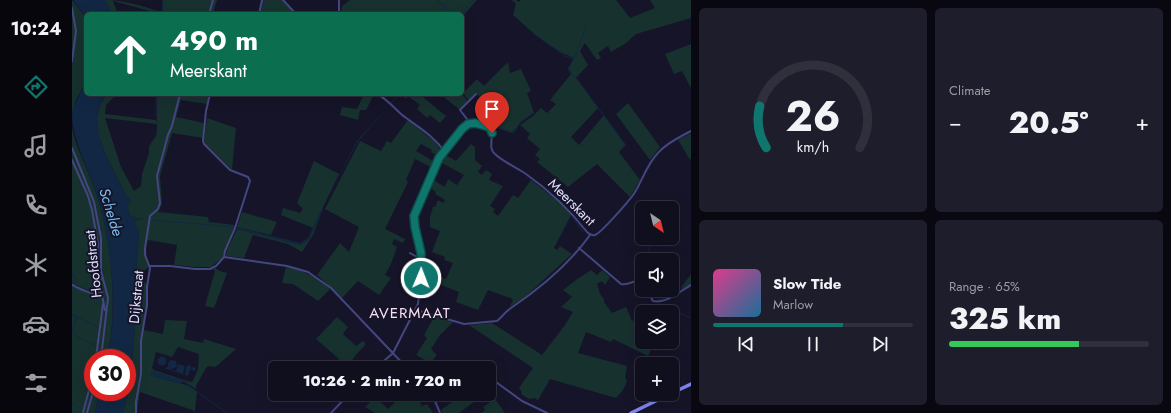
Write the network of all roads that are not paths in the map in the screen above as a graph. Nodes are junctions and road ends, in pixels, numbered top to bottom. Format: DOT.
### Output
graph roads {
  1 [pos="213,0"];
  2 [pos="262,0"];
  3 [pos="283,0"];
  4 [pos="339,0"];
  5 [pos="72,8"];
  6 [pos="210,12"];
  7 [pos="259,12"];
  8 [pos="294,12"];
  9 [pos="339,12"];
  10 [pos="72,61"];
  11 [pos="476,94"];
  12 [pos="180,96"];
  13 [pos="210,96"];
  14 [pos="380,96"];
  15 [pos="470,123"];
  16 [pos="691,131"];
  17 [pos="72,148"];
  18 [pos="444,151"];
  19 [pos="72,160"];
  20 [pos="590,235"];
  21 [pos="579,248"];
  22 [pos="410,253"];
  23 [pos="224,257"];
  24 [pos="421,257"];
  25 [pos="150,266"];
  26 [pos="101,271"];
  27 [pos="635,280"];
  28 [pos="72,285"];
  29 [pos="691,286"];
  30 [pos="100,288"];
  31 [pos="679,292"];
  32 [pos="102,293"];
  33 [pos="651,297"];
  34 [pos="670,297"];
  35 [pos="103,301"];
  36 [pos="416,310"];
  37 [pos="106,314"];
  38 [pos="97,349"];
  39 [pos="102,349"];
  40 [pos="393,353"];
  41 [pos="384,361"];
  42 [pos="400,361"];
  43 [pos="496,382"];
  44 [pos="691,384"];
  45 [pos="679,390"];
  46 [pos="86,401"];
  47 [pos="91,401"];
  48 [pos="342,401"];
  49 [pos="435,401"];
  50 [pos="656,401"];
  51 [pos="83,413"];
  52 [pos="88,413"];
  53 [pos="136,413"];
  54 [pos="331,413"];
  55 [pos="440,413"];
  56 [pos="547,413"];
  57 [pos="631,413"];
  1 -- 6 [label="street"];
  2 -- 7 [label="street"];
  3 -- 8 [label="street"];
  4 -- 9 [label="street"];
  5 -- 10 [label="street"];
  11 -- 15 [label="street"];
  12 -- 25 [label="street, Dijkstraat"];
  13 -- 23 [label="street"];
  14 -- 18 [label="street"];
  15 -- 18 [label="street"];
  15 -- 20 [label="street, Meerskant"];
  16 -- 20 [label="street, Meerskant"];
  17 -- 26 [label="street, Hoofdstraat"];
  18 -- 24 [label="street"];
  19 -- 30 [label="street, Hoofdstraat"];
  20 -- 21 [label="street"];
  21 -- 27 [label="street"];
  21 -- 36 [label="street"];
  22 -- 24 [label="street"];
  23 -- 25 [label="street"];
  23 -- 40 [label="street"];
  24 -- 36 [label="street"];
  25 -- 53 [label="street, Dijkstraat"];
  26 -- 30 [label="street"];
  26 -- 37 [label="street, Hoofdstraat"];
  28 -- 32 [label="street"];
  29 -- 31 [label="street"];
  30 -- 32 [label="street, Hoofdstraat"];
  32 -- 35 [label="street, Hoofdstraat"];
  33 -- 34 [label="street"];
  35 -- 37 [label="street"];
  35 -- 38 [label="street"];
  36 -- 40 [label="street"];
  37 -- 39 [label="street, Hoofdstraat"];
  40 -- 41 [label="street"];
  40 -- 42 [label="street"];
  43 -- 56 [label="street"];
  44 -- 45 [label="main road"];
  46 -- 51 [label="street"];
  47 -- 52 [label="street"];
  48 -- 54 [label="street"];
  49 -- 55 [label="street"];
  50 -- 57 [label="main road"];
}
